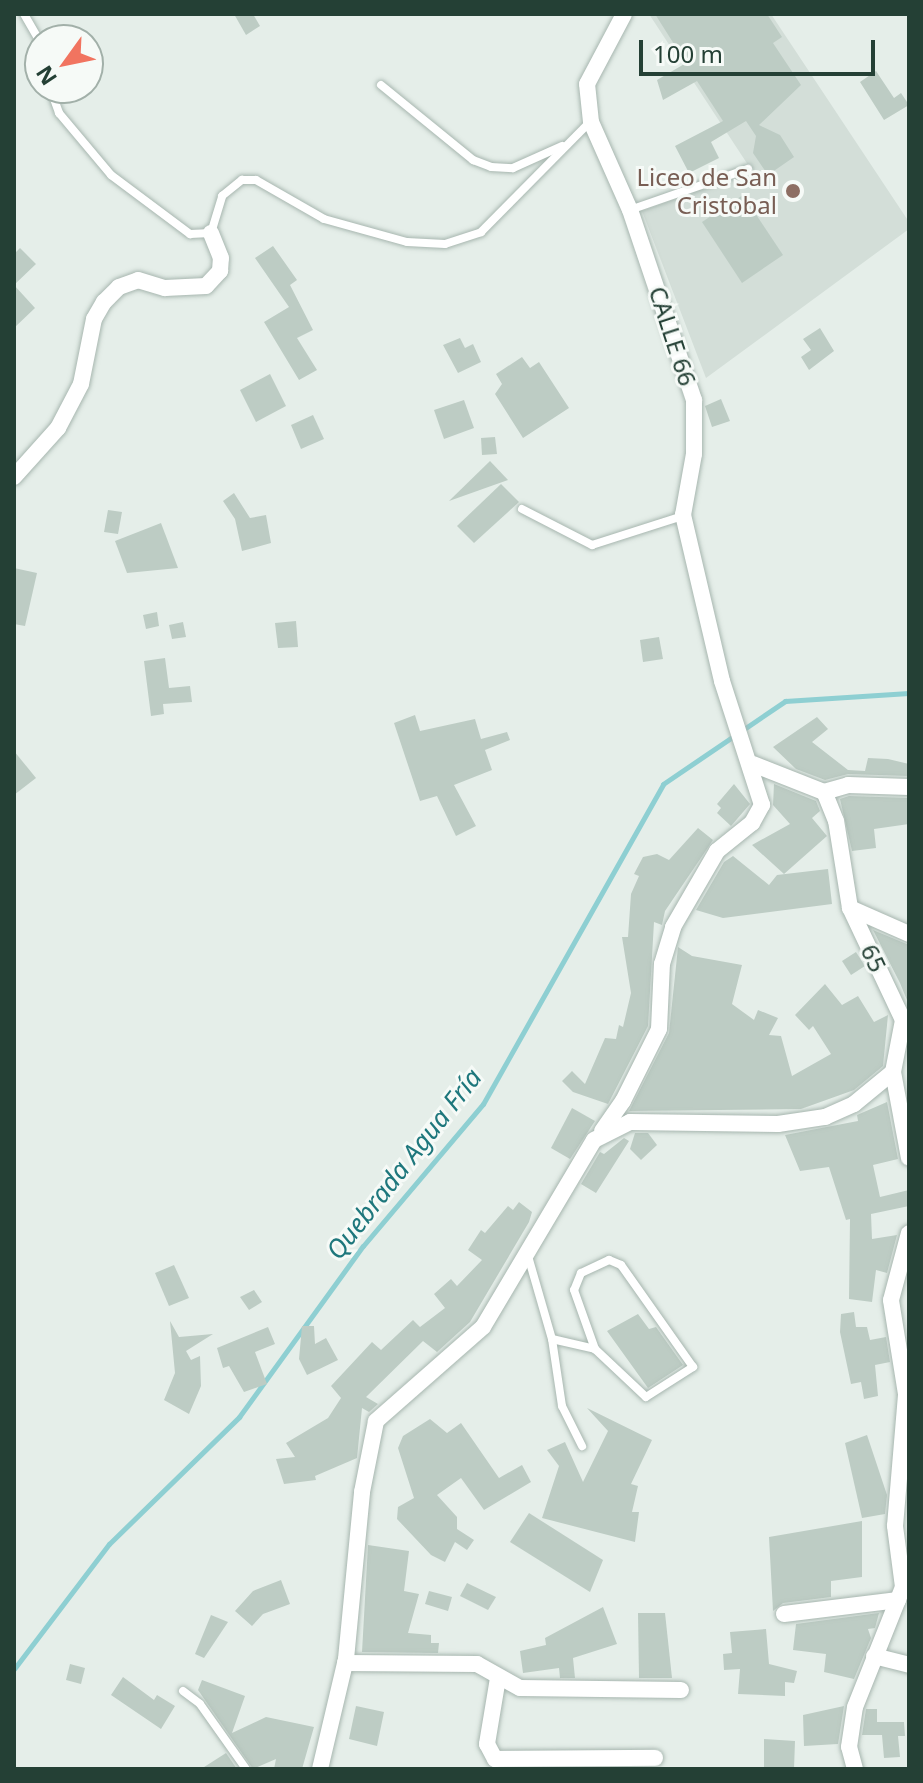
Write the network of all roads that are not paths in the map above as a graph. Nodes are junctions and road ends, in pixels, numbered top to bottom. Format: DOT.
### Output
graph roads {
  1 [pos="624,14"];
  2 [pos="381,85"];
  3 [pos="56,104"];
  4 [pos="591,122"];
  5 [pos="570,142"];
  6 [pos="748,169"];
  7 [pos="630,210"];
  8 [pos="211,233"];
  9 [pos="14,477"];
  10 [pos="522,509"];
  11 [pos="683,515"];
  12 [pos="753,764"];
  13 [pos="909,787"];
  14 [pos="824,792"];
  15 [pos="850,908"];
  16 [pos="909,934"];
  17 [pos="893,1072"];
  18 [pos="594,1140"];
  19 [pos="909,1158"];
  20 [pos="909,1233"];
  21 [pos="526,1251"];
  22 [pos="552,1339"];
  23 [pos="897,1342"];
  24 [pos="595,1349"];
  25 [pos="909,1358"];
  26 [pos="582,1446"];
  27 [pos="898,1600"];
  28 [pos="784,1614"];
  29 [pos="874,1656"];
  30 [pos="345,1663"];
  31 [pos="909,1665"];
  32 [pos="498,1678"];
  33 [pos="681,1690"];
  34 [pos="183,1691"];
  35 [pos="655,1758"];
  36 [pos="246,1769"];
  37 [pos="320,1769"];
  38 [pos="855,1769"];
  1 -- 4 [label="street, CALLE 66"];
  2 -- 5 [label="lane"];
  3 -- 8 [label="lane"];
  4 -- 5 [label="lane"];
  4 -- 7 [label="street, CALLE 66"];
  5 -- 8 [label="lane"];
  6 -- 7 [label="lane"];
  7 -- 11 [label="street, CALLE 66"];
  8 -- 9 [label="street"];
  10 -- 11 [label="lane"];
  11 -- 12 [label="street, CALLE 66"];
  12 -- 14 [label="street"];
  12 -- 18 [label="street, CALLE 66"];
  13 -- 14 [label="street"];
  14 -- 15 [label="street, 65"];
  15 -- 16 [label="street"];
  15 -- 17 [label="street, 65"];
  17 -- 18 [label="street"];
  17 -- 19 [label="street"];
  18 -- 21 [label="street"];
  20 -- 23 [label="street"];
  21 -- 22 [label="lane"];
  21 -- 30 [label="street"];
  22 -- 24 [label="lane"];
  22 -- 26 [label="lane"];
  23 -- 25 [label="lane"];
  23 -- 27 [label="street"];
  24 -- 24 [label="lane"];
  27 -- 28 [label="street"];
  27 -- 29 [label="street"];
  29 -- 31 [label="street"];
  29 -- 38 [label="street"];
  30 -- 32 [label="street"];
  30 -- 37 [label="street"];
  32 -- 33 [label="street"];
  32 -- 35 [label="street"];
  34 -- 36 [label="lane"];
}
